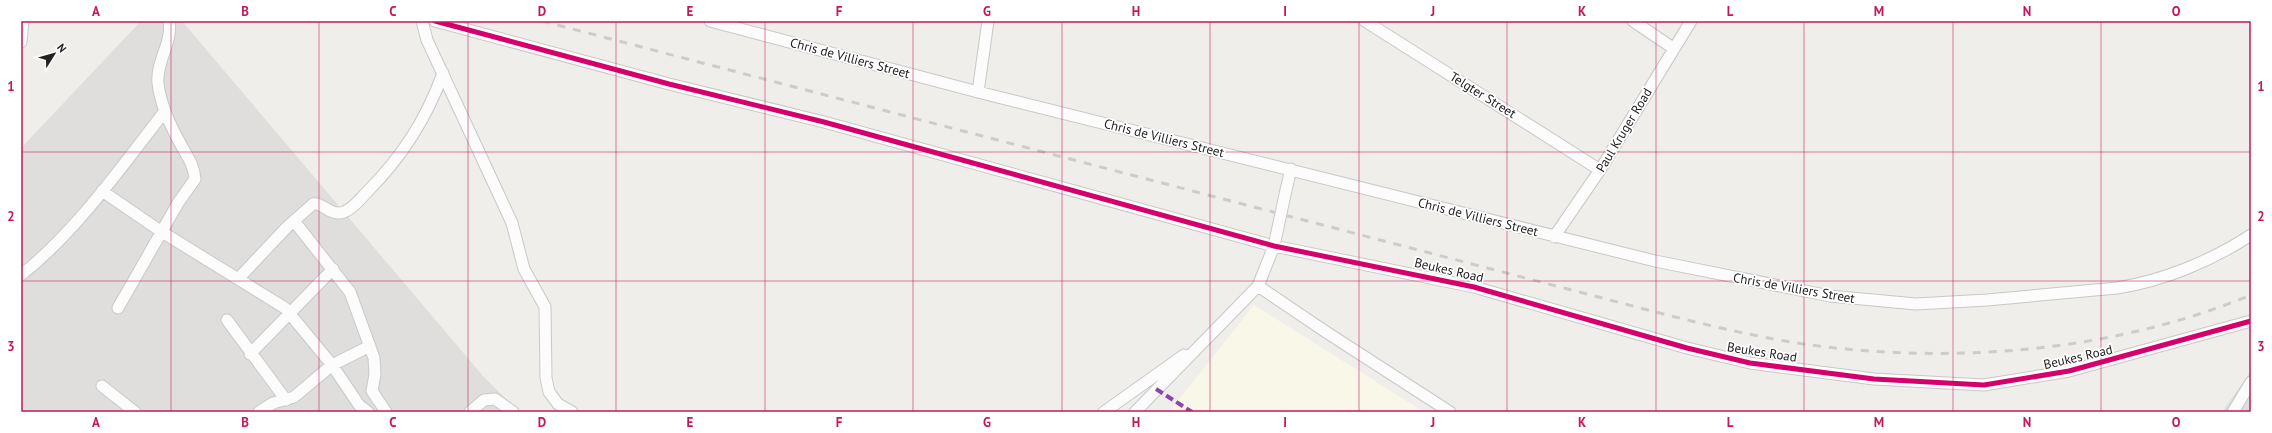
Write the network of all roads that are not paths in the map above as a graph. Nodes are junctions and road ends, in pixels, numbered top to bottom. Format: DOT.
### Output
graph roads {
  1 [pos="23,21"];
  2 [pos="169,21"];
  3 [pos="422,21"];
  4 [pos="435,21"];
  5 [pos="710,21"];
  6 [pos="988,21"];
  7 [pos="1365,21"];
  8 [pos="1633,21"];
  9 [pos="1691,21"];
  10 [pos="21,42"];
  11 [pos="1673,48"];
  12 [pos="442,73"];
  13 [pos="978,92"];
  14 [pos="165,111"];
  15 [pos="1291,170"];
  16 [pos="1600,170"];
  17 [pos="102,191"];
  18 [pos="294,221"];
  19 [pos="162,232"];
  20 [pos="1554,236"];
  21 [pos="2251,236"];
  22 [pos="1274,246"];
  23 [pos="333,268"];
  24 [pos="21,276"];
  25 [pos="238,279"];
  26 [pos="1258,286"];
  27 [pos="118,308"];
  28 [pos="289,313"];
  29 [pos="227,320"];
  30 [pos="2251,321"];
  31 [pos="370,346"];
  32 [pos="1195,350"];
  33 [pos="250,354"];
  34 [pos="332,365"];
  35 [pos="2251,382"];
  36 [pos="102,386"];
  37 [pos="286,400"];
  38 [pos="135,412"];
  39 [pos="259,412"];
  40 [pos="368,412"];
  41 [pos="386,412"];
  42 [pos="470,412"];
  43 [pos="513,412"];
  44 [pos="572,412"];
  45 [pos="1104,412"];
  46 [pos="1135,412"];
  47 [pos="1450,412"];
  48 [pos="2233,412"];
  1 -- 10 [label="street"];
  2 -- 14 [label="street"];
  3 -- 12 [label="street"];
  4 -- 22 [label="street, Beukes Road"];
  5 -- 13 [label="street, Chris de Villiers Street"];
  6 -- 13 [label="street"];
  7 -- 16 [label="street, Telgter Street"];
  8 -- 11 [label="street"];
  9 -- 11 [label="street, Paul Kruger Road"];
  11 -- 16 [label="street, Paul Kruger Road"];
  12 -- 18 [label="street"];
  12 -- 44 [label="street"];
  13 -- 15 [label="street, Chris de Villiers Street"];
  14 -- 17 [label="street"];
  14 -- 19 [label="street"];
  15 -- 20 [label="street, Chris de Villiers Street"];
  15 -- 22 [label="street, bridge"];
  16 -- 20 [label="street, Paul Kruger Road"];
  17 -- 19 [label="street"];
  17 -- 24 [label="street"];
  18 -- 23 [label="street"];
  18 -- 25 [label="street"];
  19 -- 25 [label="street"];
  19 -- 27 [label="street"];
  20 -- 21 [label="street, Chris de Villiers Street"];
  22 -- 26 [label="street"];
  22 -- 30 [label="street, Beukes Road"];
  23 -- 28 [label="street"];
  23 -- 31 [label="street"];
  25 -- 28 [label="street"];
  26 -- 32 [label="street"];
  26 -- 47 [label="street"];
  28 -- 33 [label="street"];
  28 -- 34 [label="street"];
  29 -- 33 [label="street"];
  31 -- 34 [label="street"];
  31 -- 41 [label="street"];
  32 -- 45 [label="street"];
  32 -- 46 [label="street"];
  33 -- 37 [label="street"];
  34 -- 37 [label="street"];
  34 -- 40 [label="street"];
  35 -- 48 [label="street"];
  36 -- 38 [label="street"];
  37 -- 39 [label="street"];
  42 -- 43 [label="street"];
}
